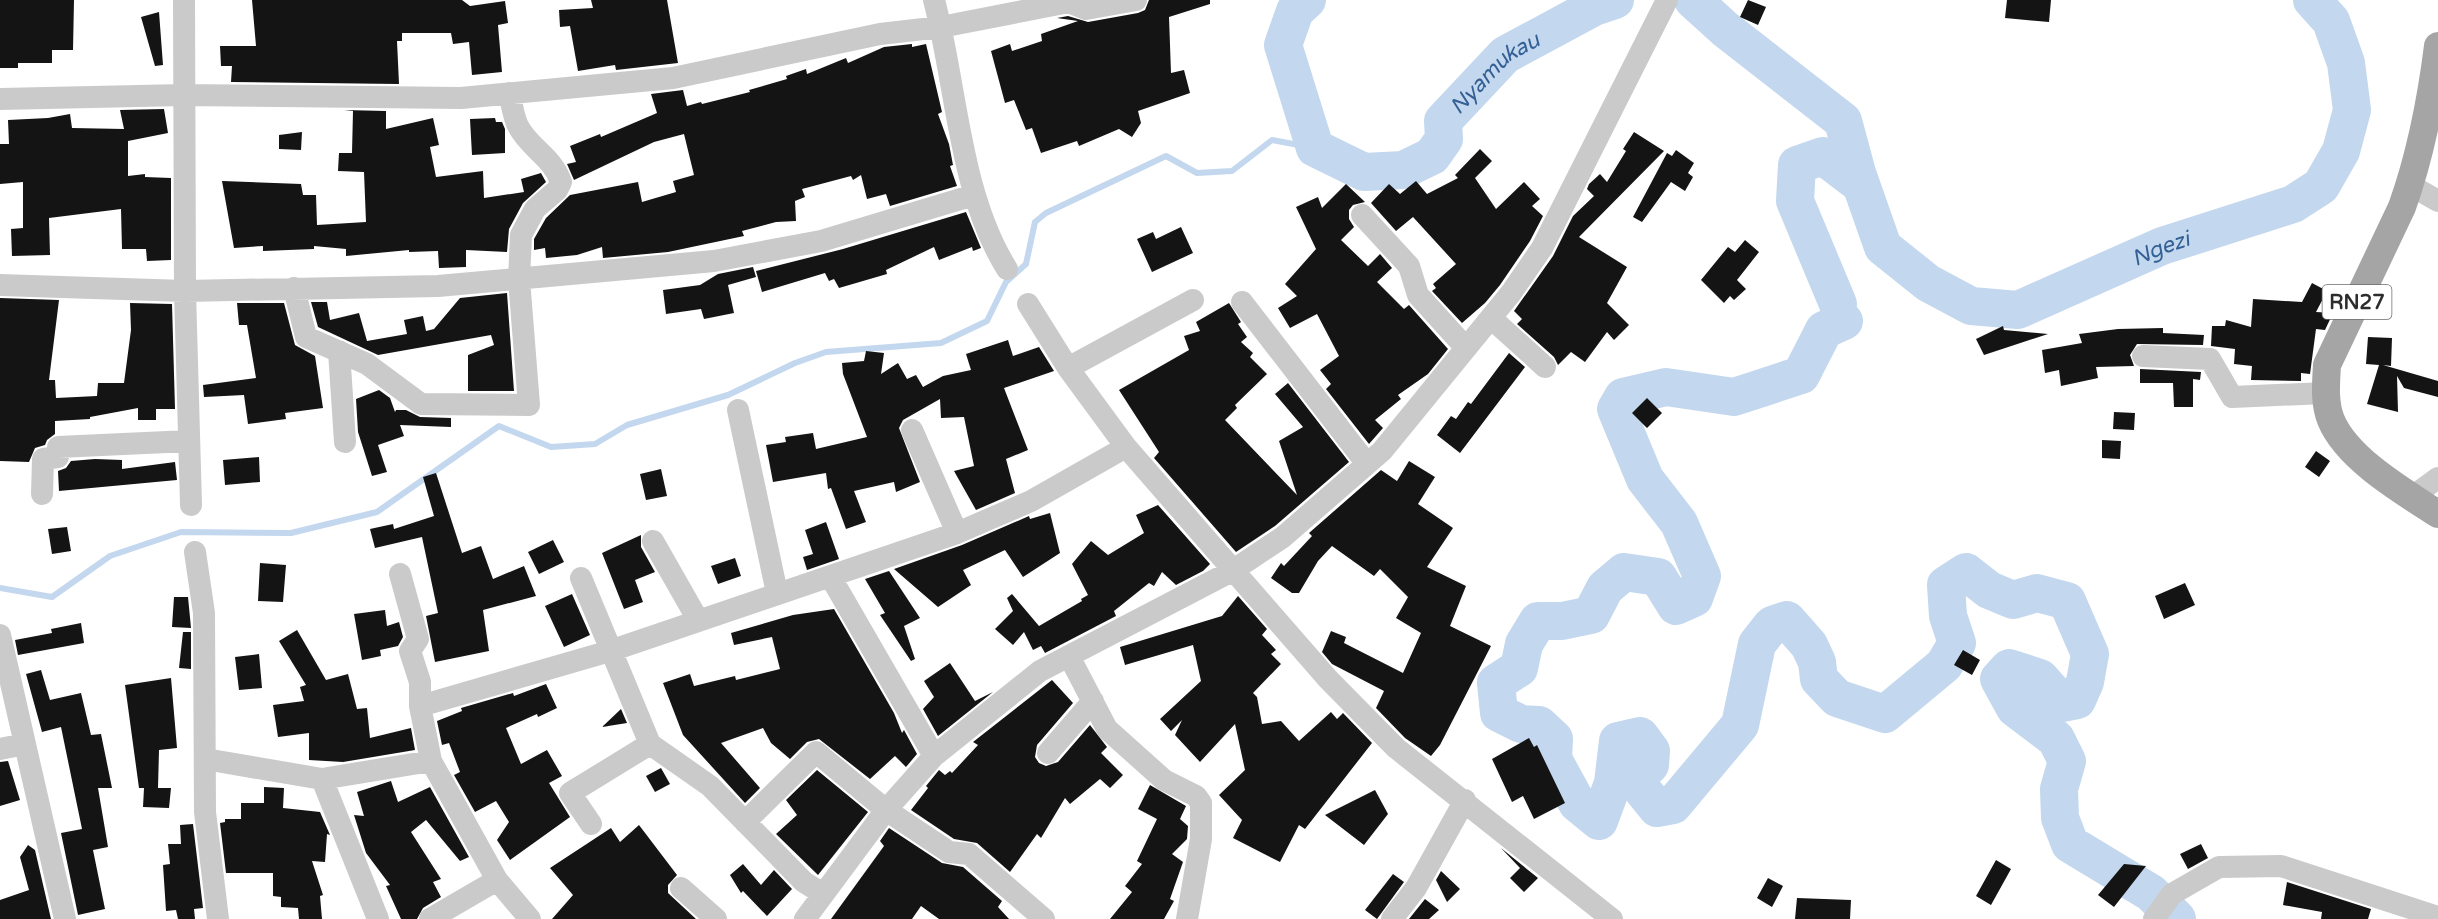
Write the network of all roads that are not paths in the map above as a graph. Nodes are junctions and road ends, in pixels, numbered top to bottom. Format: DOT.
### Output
graph roads {
  1 [pos="184,0"];
  2 [pos="934,0"];
  3 [pos="1136,0"];
  4 [pos="1667,0"];
  5 [pos="941,27"];
  6 [pos="2438,46"];
  7 [pos="509,93"];
  8 [pos="184,96"];
  9 [pos="0,99"];
  10 [pos="2410,185"];
  11 [pos="974,195"];
  12 [pos="2438,201"];
  13 [pos="1362,215"];
  14 [pos="1007,269"];
  15 [pos="519,279"];
  16 [pos="0,285"];
  17 [pos="294,288"];
  18 [pos="185,291"];
  19 [pos="1193,300"];
  20 [pos="1242,302"];
  21 [pos="1028,304"];
  22 [pos="1491,318"];
  23 [pos="1466,348"];
  24 [pos="339,351"];
  25 [pos="2143,356"];
  26 [pos="1068,368"];
  27 [pos="1545,368"];
  28 [pos="2325,393"];
  29 [pos="738,410"];
  30 [pos="912,430"];
  31 [pos="189,441"];
  32 [pos="345,442"];
  33 [pos="1126,447"];
  34 [pos="1367,464"];
  35 [pos="2438,478"];
  36 [pos="42,494"];
  37 [pos="2412,497"];
  38 [pos="191,505"];
  39 [pos="2438,514"];
  40 [pos="957,533"];
  41 [pos="653,542"];
  42 [pos="195,552"];
  43 [pos="1232,571"];
  44 [pos="400,574"];
  45 [pos="830,576"];
  46 [pos="582,578"];
  47 [pos="777,593"];
  48 [pos="698,620"];
  49 [pos="0,635"];
  50 [pos="610,651"];
  51 [pos="1069,656"];
  52 [pos="1093,701"];
  53 [pos="420,706"];
  54 [pos="25,744"];
  55 [pos="650,744"];
  56 [pos="0,750"];
  57 [pos="1048,753"];
  58 [pos="934,756"];
  59 [pos="205,759"];
  60 [pos="432,761"];
  61 [pos="322,779"];
  62 [pos="1465,800"];
  63 [pos="886,810"];
  64 [pos="745,822"];
  65 [pos="591,824"];
  66 [pos="497,880"];
  67 [pos="681,888"];
  68 [pos="823,894"];
  69 [pos="2438,917"];
  70 [pos="1041,918"];
  71 [pos="65,919"];
  72 [pos="218,919"];
  73 [pos="378,919"];
  74 [pos="430,919"];
  75 [pos="530,919"];
  76 [pos="716,919"];
  77 [pos="805,919"];
  78 [pos="1187,919"];
  79 [pos="1392,919"];
  80 [pos="1612,919"];
  81 [pos="2154,919"];
  1 -- 8 [label="street"];
  2 -- 5 [label="street"];
  3 -- 5 [label="street"];
  4 -- 22 [label="street"];
  5 -- 7 [label="street"];
  5 -- 11 [label="street"];
  6 -- 10 [label="main road, RN27"];
  7 -- 8 [label="street"];
  7 -- 15 [label="street"];
  8 -- 9 [label="street"];
  8 -- 18 [label="street"];
  10 -- 12 [label="street"];
  10 -- 28 [label="main road, RN27"];
  11 -- 14 [label="street"];
  11 -- 15 [label="street"];
  13 -- 23 [label="street"];
  15 -- 17 [label="street"];
  15 -- 24 [label="street"];
  16 -- 18 [label="street"];
  17 -- 18 [label="street"];
  17 -- 24 [label="street"];
  18 -- 31 [label="street"];
  19 -- 26 [label="street"];
  20 -- 34 [label="street"];
  21 -- 26 [label="street"];
  22 -- 23 [label="street"];
  22 -- 27 [label="street"];
  23 -- 34 [label="street"];
  24 -- 32 [label="street"];
  25 -- 28 [label="street"];
  26 -- 33 [label="street"];
  28 -- 37 [label="main road, RN27"];
  29 -- 47 [label="street"];
  30 -- 40 [label="street"];
  31 -- 36 [label="street"];
  31 -- 38 [label="street"];
  33 -- 40 [label="street"];
  33 -- 43 [label="street"];
  34 -- 43 [label="street"];
  35 -- 37 [label="street"];
  37 -- 39 [label="main road, RN27"];
  40 -- 45 [label="street"];
  41 -- 48 [label="street"];
  42 -- 59 [label="street"];
  43 -- 51 [label="street"];
  43 -- 62 [label="street"];
  44 -- 53 [label="street"];
  45 -- 47 [label="street"];
  45 -- 58 [label="street"];
  46 -- 50 [label="street"];
  47 -- 48 [label="street"];
  48 -- 50 [label="street"];
  49 -- 54 [label="street"];
  50 -- 53 [label="street"];
  50 -- 55 [label="street"];
  51 -- 52 [label="street"];
  51 -- 58 [label="street"];
  52 -- 57 [label="street"];
  52 -- 78 [label="street"];
  53 -- 60 [label="street"];
  54 -- 56 [label="street"];
  54 -- 71 [label="street"];
  55 -- 64 [label="street"];
  55 -- 65 [label="street"];
  58 -- 63 [label="street"];
  59 -- 61 [label="street"];
  59 -- 72 [label="street"];
  60 -- 61 [label="street"];
  60 -- 66 [label="street"];
  61 -- 73 [label="street"];
  62 -- 79 [label="street"];
  62 -- 80 [label="street"];
  63 -- 64 [label="street"];
  63 -- 68 [label="street"];
  63 -- 70 [label="street"];
  64 -- 68 [label="street"];
  66 -- 74 [label="street"];
  66 -- 75 [label="street"];
  67 -- 76 [label="street"];
  68 -- 77 [label="street"];
  69 -- 81 [label="street"];
}
